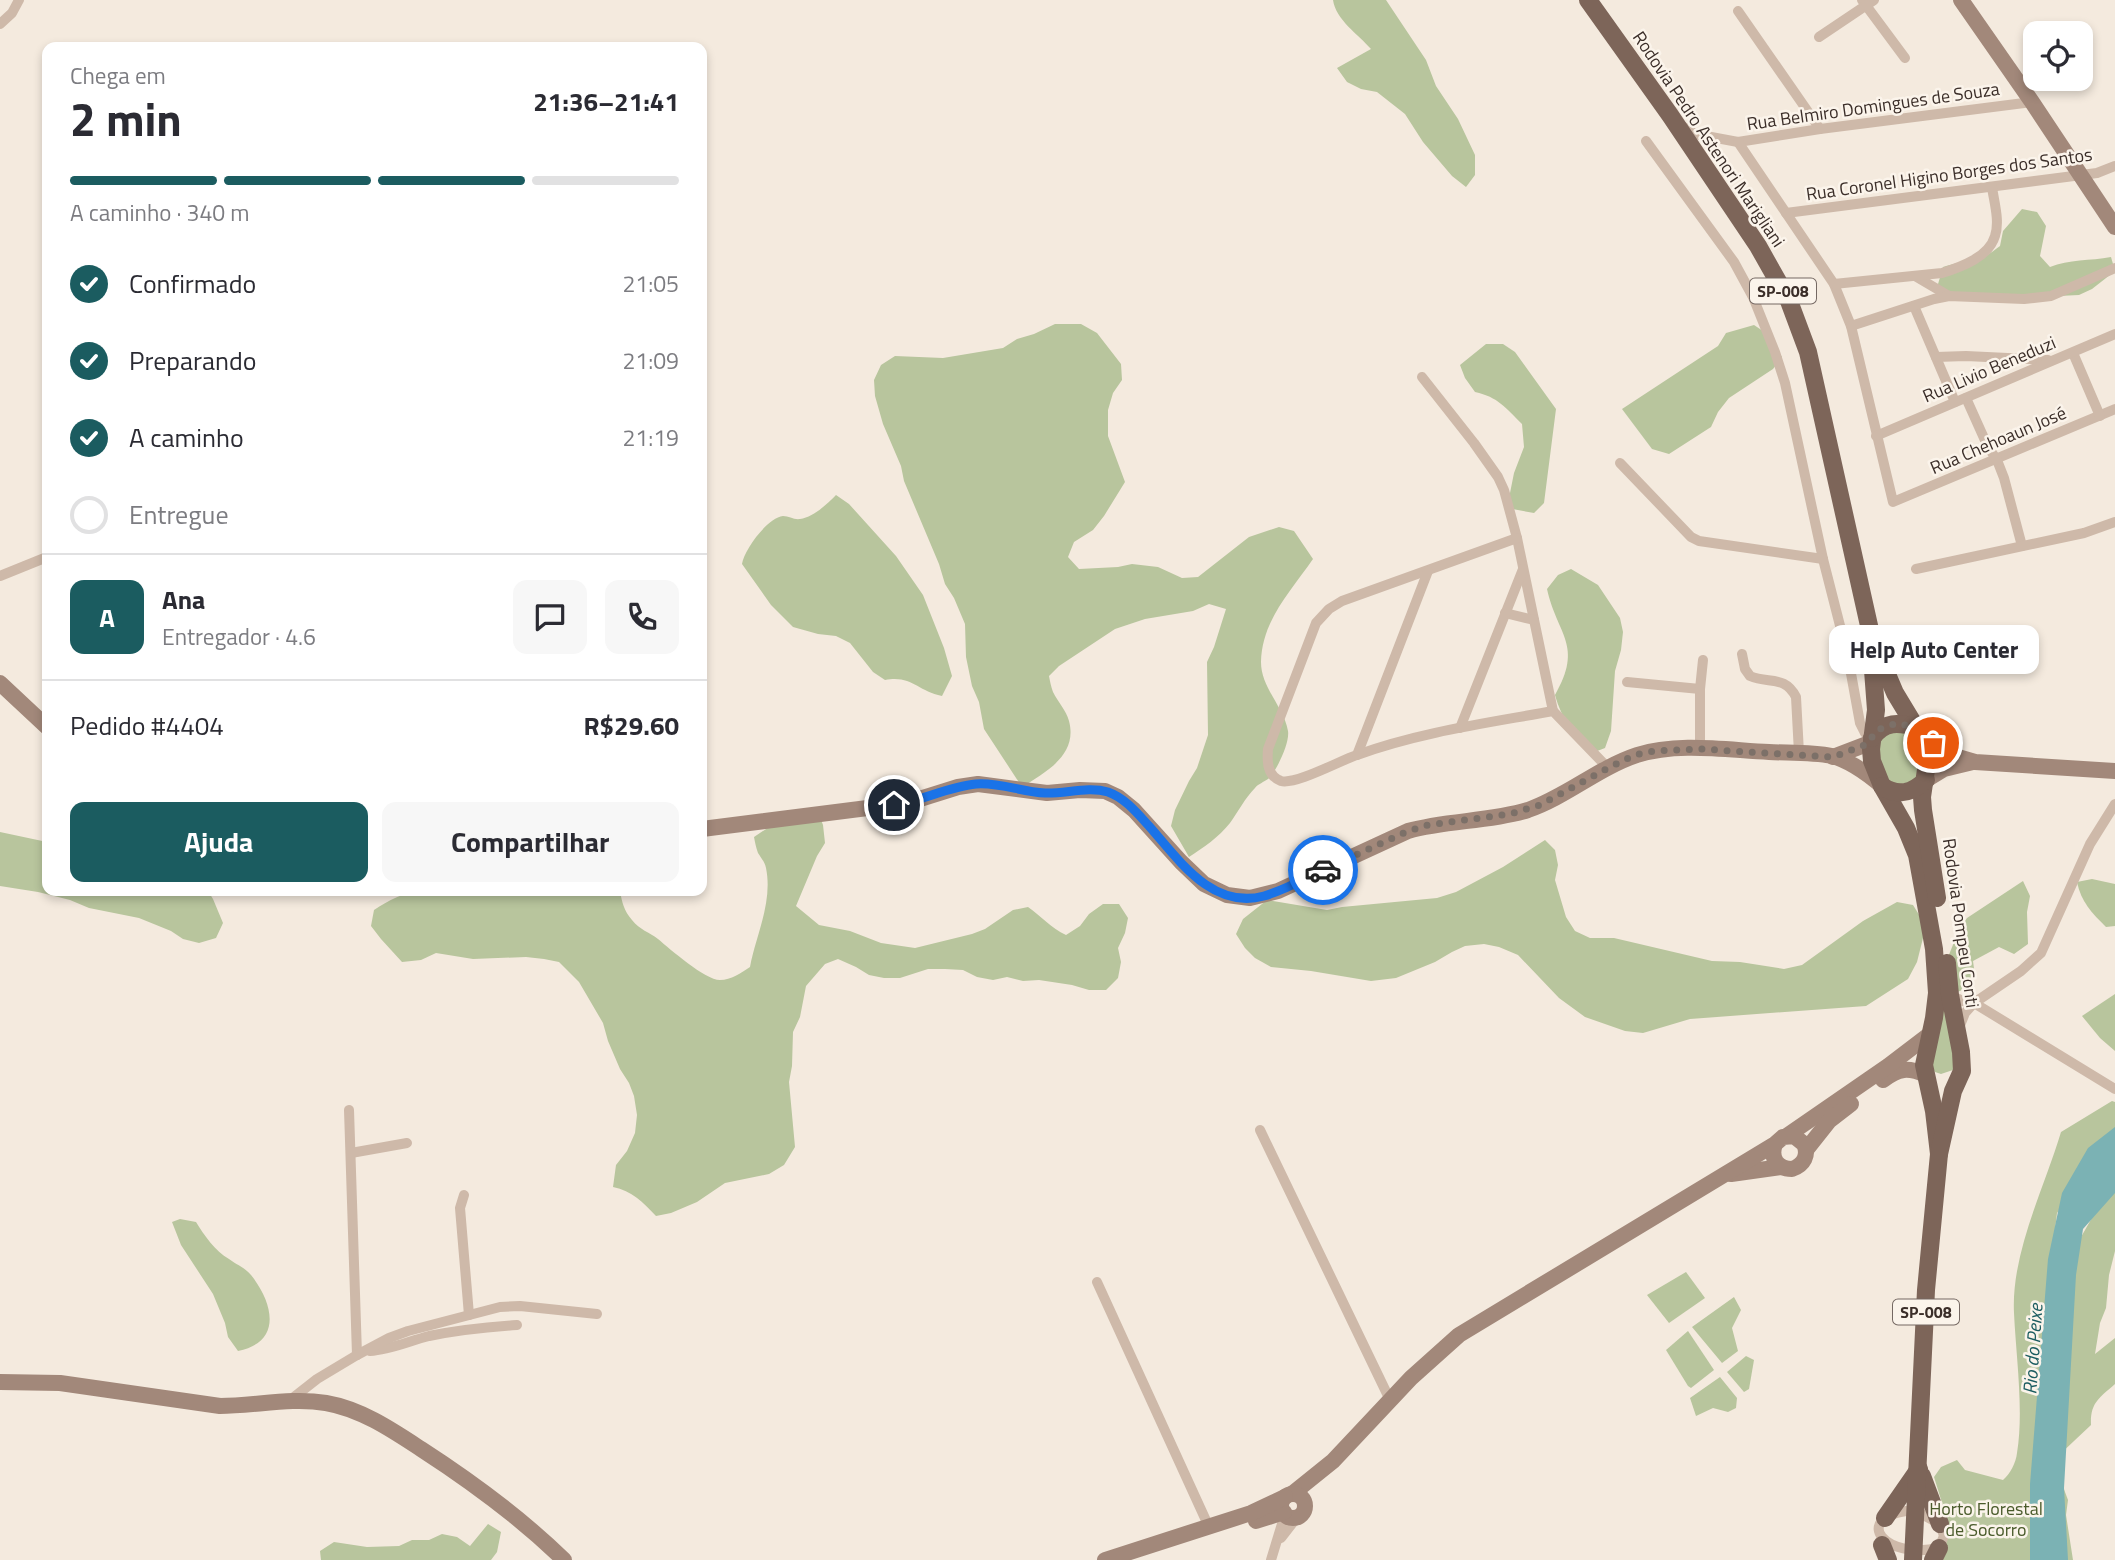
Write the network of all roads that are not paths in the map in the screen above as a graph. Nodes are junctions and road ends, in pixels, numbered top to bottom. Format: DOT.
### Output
graph roads {
  1 [pos="19,0"];
  2 [pos="1588,0"];
  3 [pos="1961,0"];
  4 [pos="1867,2"];
  5 [pos="1738,11"];
  6 [pos="0,24"];
  7 [pos="1819,37"];
  8 [pos="1905,58"];
  9 [pos="2032,102"];
  10 [pos="1670,115"];
  11 [pos="1820,129"];
  12 [pos="1717,139"];
  13 [pos="1646,141"];
  14 [pos="1738,142"];
  15 [pos="1697,154"];
  16 [pos="2115,166"];
  17 [pos="2081,175"];
  18 [pos="1992,187"];
  19 [pos="1786,213"];
  20 [pos="2115,227"];
  21 [pos="2115,268"];
  22 [pos="1915,276"];
  23 [pos="1834,284"];
  24 [pos="1949,296"];
  25 [pos="1914,306"];
  26 [pos="1851,326"];
  27 [pos="2115,334"];
  28 [pos="2073,352"];
  29 [pos="1936,357"];
  30 [pos="2051,360"];
  31 [pos="1422,377"];
  32 [pos="1961,400"];
  33 [pos="2115,409"];
  34 [pos="2101,416"];
  35 [pos="1876,436"];
  36 [pos="1997,460"];
  37 [pos="1620,463"];
  38 [pos="2115,523"];
  39 [pos="1517,538"];
  40 [pos="2022,546"];
  41 [pos="42,559"];
  42 [pos="1823,559"];
  43 [pos="1523,569"];
  44 [pos="1916,569"];
  45 [pos="1428,571"];
  46 [pos="0,576"];
  47 [pos="1505,613"];
  48 [pos="1534,620"];
  49 [pos="1870,630"];
  50 [pos="1742,654"];
  51 [pos="1703,660"];
  52 [pos="1627,682"];
  53 [pos="0,683"];
  54 [pos="1700,689"];
  55 [pos="1553,711"];
  56 [pos="42,722"];
  57 [pos="1460,728"];
  58 [pos="1917,728"];
  59 [pos="1872,738"];
  60 [pos="1700,749"];
  61 [pos="1799,753"];
  62 [pos="1357,754"];
  63 [pos="1833,757"];
  64 [pos="1975,762"];
  65 [pos="1608,768"];
  66 [pos="2115,771"];
  67 [pos="1926,780"];
  68 [pos="1882,786"];
  69 [pos="2115,804"];
  70 [pos="707,828"];
  71 [pos="1950,995"];
  72 [pos="1974,1003"];
  73 [pos="1930,1034"];
  74 [pos="1956,1034"];
  75 [pos="1962,1071"];
  76 [pos="1926,1075"];
  77 [pos="2115,1089"];
  78 [pos="349,1110"];
  79 [pos="1260,1130"];
  80 [pos="1781,1140"];
  81 [pos="407,1143"];
  82 [pos="1807,1150"];
  83 [pos="351,1153"];
  84 [pos="1939,1154"];
  85 [pos="1781,1167"];
  86 [pos="1721,1176"];
  87 [pos="464,1195"];
  88 [pos="1097,1282"];
  89 [pos="597,1314"];
  90 [pos="469,1315"];
  91 [pos="517,1325"];
  92 [pos="360,1354"];
  93 [pos="0,1382"];
  94 [pos="1390,1400"];
  95 [pos="289,1401"];
  96 [pos="1919,1469"];
  97 [pos="1292,1507"];
  98 [pos="1916,1511"];
  99 [pos="1885,1518"];
  100 [pos="1940,1524"];
  101 [pos="1209,1527"];
  102 [pos="1885,1552"];
  103 [pos="1936,1554"];
  104 [pos="1913,1558"];
  105 [pos="564,1560"];
  106 [pos="1105,1560"];
  107 [pos="1133,1560"];
  108 [pos="1271,1560"];
  1 -- 6 [label="street"];
  2 -- 10 [label="main road, Rodovia Pedro Astenori Marigliani / SP-008"];
  3 -- 9 [label="street"];
  4 -- 7 [label="street"];
  4 -- 8 [label="street"];
  5 -- 11 [label="street"];
  9 -- 11 [label="street, Rua Belmiro Domingues de Souza"];
  9 -- 17 [label="street"];
  10 -- 12 [label="street, Rua Belmiro Domingues de Souza"];
  10 -- 15 [label="main road, Rodovia Pedro Astenori Marigliani / SP-008"];
  11 -- 14 [label="street, Rua Belmiro Domingues de Souza"];
  12 -- 14 [label="street, Rua Belmiro Domingues de Souza"];
  12 -- 15 [label="street"];
  13 -- 42 [label="street"];
  14 -- 19 [label="street"];
  15 -- 49 [label="main road, Rodovia Pedro Astenori Marigliani / SP-008"];
  16 -- 17 [label="street, Rua Coronel Higino Borges dos Santos"];
  17 -- 18 [label="street, Rua Coronel Higino Borges dos Santos"];
  17 -- 20 [label="street"];
  18 -- 19 [label="street, Rua Coronel Higino Borges dos Santos"];
  18 -- 22 [label="street"];
  19 -- 23 [label="street"];
  21 -- 24 [label="street"];
  22 -- 23 [label="street"];
  22 -- 24 [label="street"];
  23 -- 26 [label="street"];
  24 -- 25 [label="street"];
  25 -- 26 [label="street"];
  25 -- 29 [label="street"];
  26 -- 35 [label="street"];
  27 -- 28 [label="street, Rua Livio Beneduzi"];
  28 -- 30 [label="street, Rua Livio Beneduzi"];
  28 -- 34 [label="street"];
  29 -- 30 [label="street"];
  29 -- 32 [label="street"];
  30 -- 32 [label="street, Rua Livio Beneduzi"];
  31 -- 39 [label="street"];
  32 -- 35 [label="street, Rua Livio Beneduzi"];
  32 -- 36 [label="street"];
  33 -- 34 [label="street, Rua Chehoaun José"];
  34 -- 36 [label="street, Rua Chehoaun José"];
  35 -- 36 [label="street, Rua Chehoaun José"];
  36 -- 40 [label="street"];
  37 -- 42 [label="street"];
  38 -- 40 [label="street"];
  39 -- 43 [label="street"];
  39 -- 45 [label="street"];
  40 -- 44 [label="street"];
  41 -- 46 [label="street"];
  42 -- 59 [label="street"];
  43 -- 47 [label="street"];
  43 -- 48 [label="street"];
  45 -- 62 [label="street"];
  45 -- 62 [label="street"];
  47 -- 48 [label="street"];
  47 -- 57 [label="street"];
  48 -- 55 [label="street"];
  49 -- 58 [label="main road, Rodovia Pedro Astenori Marigliani / SP-008"];
  49 -- 59 [label="main road, Rodovia Pedro Astenori Marigliani / SP-008"];
  50 -- 61 [label="street"];
  51 -- 54 [label="street"];
  52 -- 54 [label="street"];
  53 -- 56 [label="street"];
  54 -- 60 [label="street"];
  55 -- 57 [label="street"];
  55 -- 65 [label="street"];
  57 -- 62 [label="street"];
  58 -- 59 [label="main road"];
  58 -- 64 [label="street"];
  58 -- 67 [label="main road, Rodovia Pedro Astenori Marigliani / SP-008"];
  59 -- 63 [label="street"];
  59 -- 68 [label="main road, Rodovia Pedro Astenori Marigliani / SP-008"];
  60 -- 61 [label="street"];
  60 -- 65 [label="street"];
  61 -- 63 [label="street"];
  63 -- 68 [label="street"];
  64 -- 66 [label="street"];
  64 -- 67 [label="street"];
  65 -- 70 [label="street"];
  67 -- 68 [label="main road"];
  67 -- 71 [label="main road, Rodovia Pompeu Conti / SP-008"];
  68 -- 73 [label="main road, Rodovia Pompeu Conti / SP-008"];
  69 -- 72 [label="street"];
  71 -- 72 [label="street"];
  71 -- 74 [label="main road, Rodovia Pompeu Conti / SP-008"];
  72 -- 74 [label="street"];
  72 -- 77 [label="street"];
  73 -- 76 [label="main road, Rodovia Pompeu Conti / SP-008"];
  73 -- 80 [label="street"];
  74 -- 75 [label="main road, Rodovia Pompeu Conti / SP-008"];
  75 -- 76 [label="main road"];
  75 -- 84 [label="main road, SP-008"];
  76 -- 82 [label="street"];
  76 -- 84 [label="main road, SP-008"];
  78 -- 83 [label="street"];
  79 -- 94 [label="street"];
  80 -- 82 [label="street"];
  80 -- 85 [label="street"];
  80 -- 86 [label="street"];
  81 -- 83 [label="street"];
  82 -- 85 [label="street"];
  83 -- 92 [label="street"];
  84 -- 96 [label="main road, SP-008"];
  85 -- 86 [label="street"];
  86 -- 94 [label="street"];
  87 -- 90 [label="street"];
  88 -- 101 [label="street"];
  89 -- 90 [label="street"];
  90 -- 92 [label="street"];
  91 -- 92 [label="street"];
  92 -- 95 [label="street"];
  93 -- 95 [label="street"];
  94 -- 97 [label="street"];
  95 -- 105 [label="street"];
  96 -- 98 [label="main road, SP-008"];
  96 -- 99 [label="main road"];
  96 -- 100 [label="main road"];
  97 -- 101 [label="street"];
  97 -- 107 [label="street"];
  97 -- 108 [label="street"];
  98 -- 99 [label="street"];
  98 -- 100 [label="street"];
  98 -- 104 [label="main road, SP-008"];
  99 -- 102 [label="street"];
  100 -- 103 [label="street"];
  101 -- 106 [label="street"];
  102 -- 104 [label="street"];
  103 -- 104 [label="street"];
}
